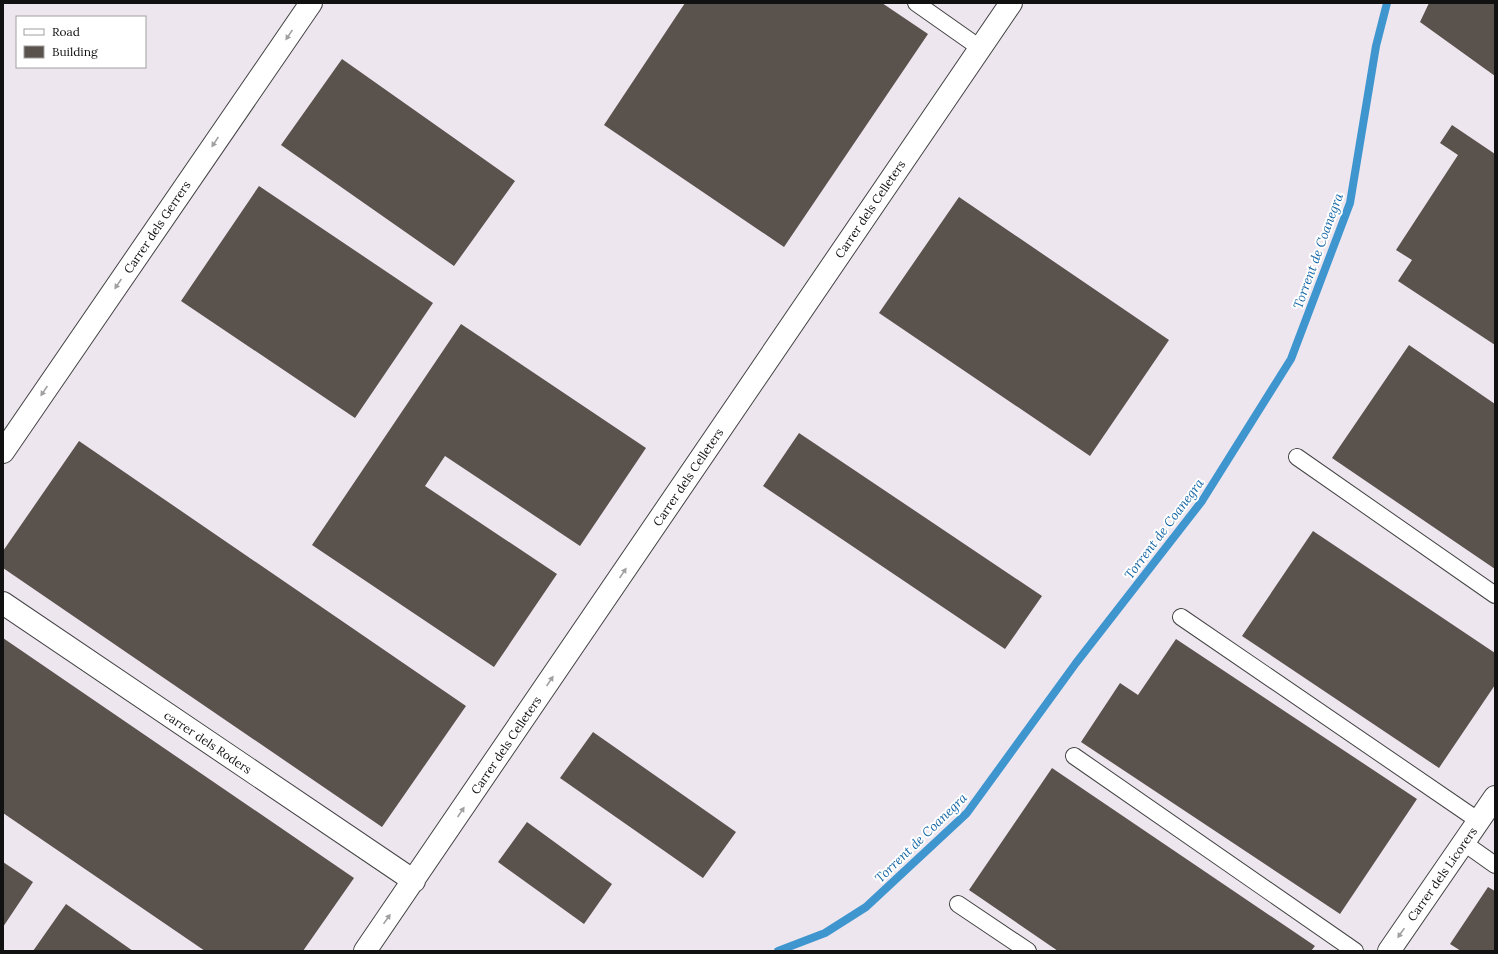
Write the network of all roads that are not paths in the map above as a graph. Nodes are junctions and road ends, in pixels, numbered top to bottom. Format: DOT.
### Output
graph roads {
  1 [pos="311,3"];
  2 [pos="916,3"];
  3 [pos="1011,3"];
  4 [pos="980,48"];
  5 [pos="3,452"];
  6 [pos="1297,457"];
  7 [pos="1495,594"];
  8 [pos="3,603"];
  9 [pos="1181,617"];
  10 [pos="1074,756"];
  11 [pos="1495,797"];
  12 [pos="1479,821"];
  13 [pos="1464,843"];
  14 [pos="1495,864"];
  15 [pos="414,881"];
  16 [pos="958,904"];
  17 [pos="365,951"];
  18 [pos="1028,951"];
  19 [pos="1355,951"];
  20 [pos="1389,951"];
  1 -- 5 [label="street, Carrer dels Gerrers, one-way"];
  2 -- 4 [label="lane"];
  3 -- 4 [label="street, Carrer dels Celleters"];
  15 -- 4 [label="street, Carrer dels Celleters, one-way"];
  6 -- 7 [label="lane"];
  8 -- 15 [label="street, carrer dels Roders"];
  9 -- 12 [label="lane"];
  10 -- 19 [label="lane"];
  11 -- 12 [label="street, Carrer dels Licorers"];
  12 -- 13 [label="street, Carrer dels Licorers"];
  13 -- 14 [label="lane"];
  13 -- 20 [label="street, Carrer dels Licorers, one-way"];
  17 -- 15 [label="street, Carrer dels Celleters, one-way"];
  16 -- 18 [label="lane"];
}
